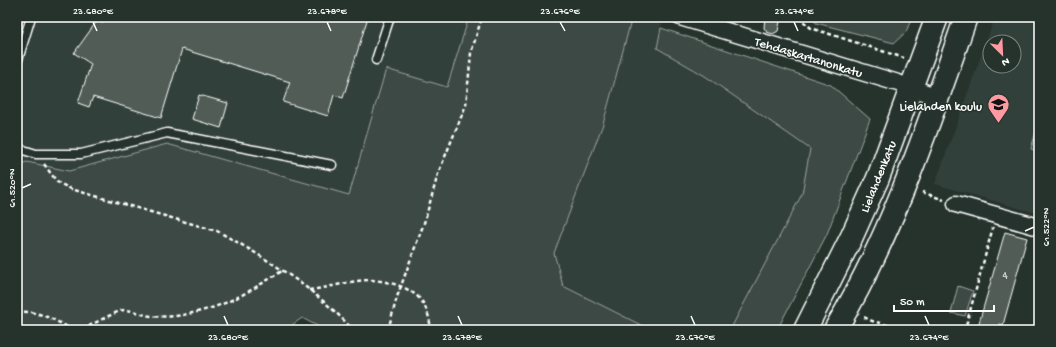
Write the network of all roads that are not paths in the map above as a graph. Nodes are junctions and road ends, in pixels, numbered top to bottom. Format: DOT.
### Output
graph roads {
  1 [pos="31,17"];
  2 [pos="390,17"];
  3 [pos="680,17"];
  4 [pos="937,17"];
  5 [pos="966,17"];
  6 [pos="376,60"];
  7 [pos="17,63"];
  8 [pos="912,87"];
  9 [pos="938,97"];
  10 [pos="17,148"];
  11 [pos="332,165"];
  12 [pos="956,204"];
  13 [pos="1039,227"];
  14 [pos="805,330"];
  15 [pos="835,330"];
  1 -- 7 [label="lane"];
  2 -- 6 [label="lane"];
  3 -- 8 [label="street, Tehdaskartanonkatu"];
  4 -- 8 [label="main road, Lielahdenkatu"];
  5 -- 9 [label="main road"];
  8 -- 9 [label="street, Tehdaskartanonkatu"];
  8 -- 14 [label="main road, Lielahdenkatu"];
  9 -- 15 [label="main road"];
  10 -- 11 [label="lane"];
  12 -- 13 [label="street"];
}
